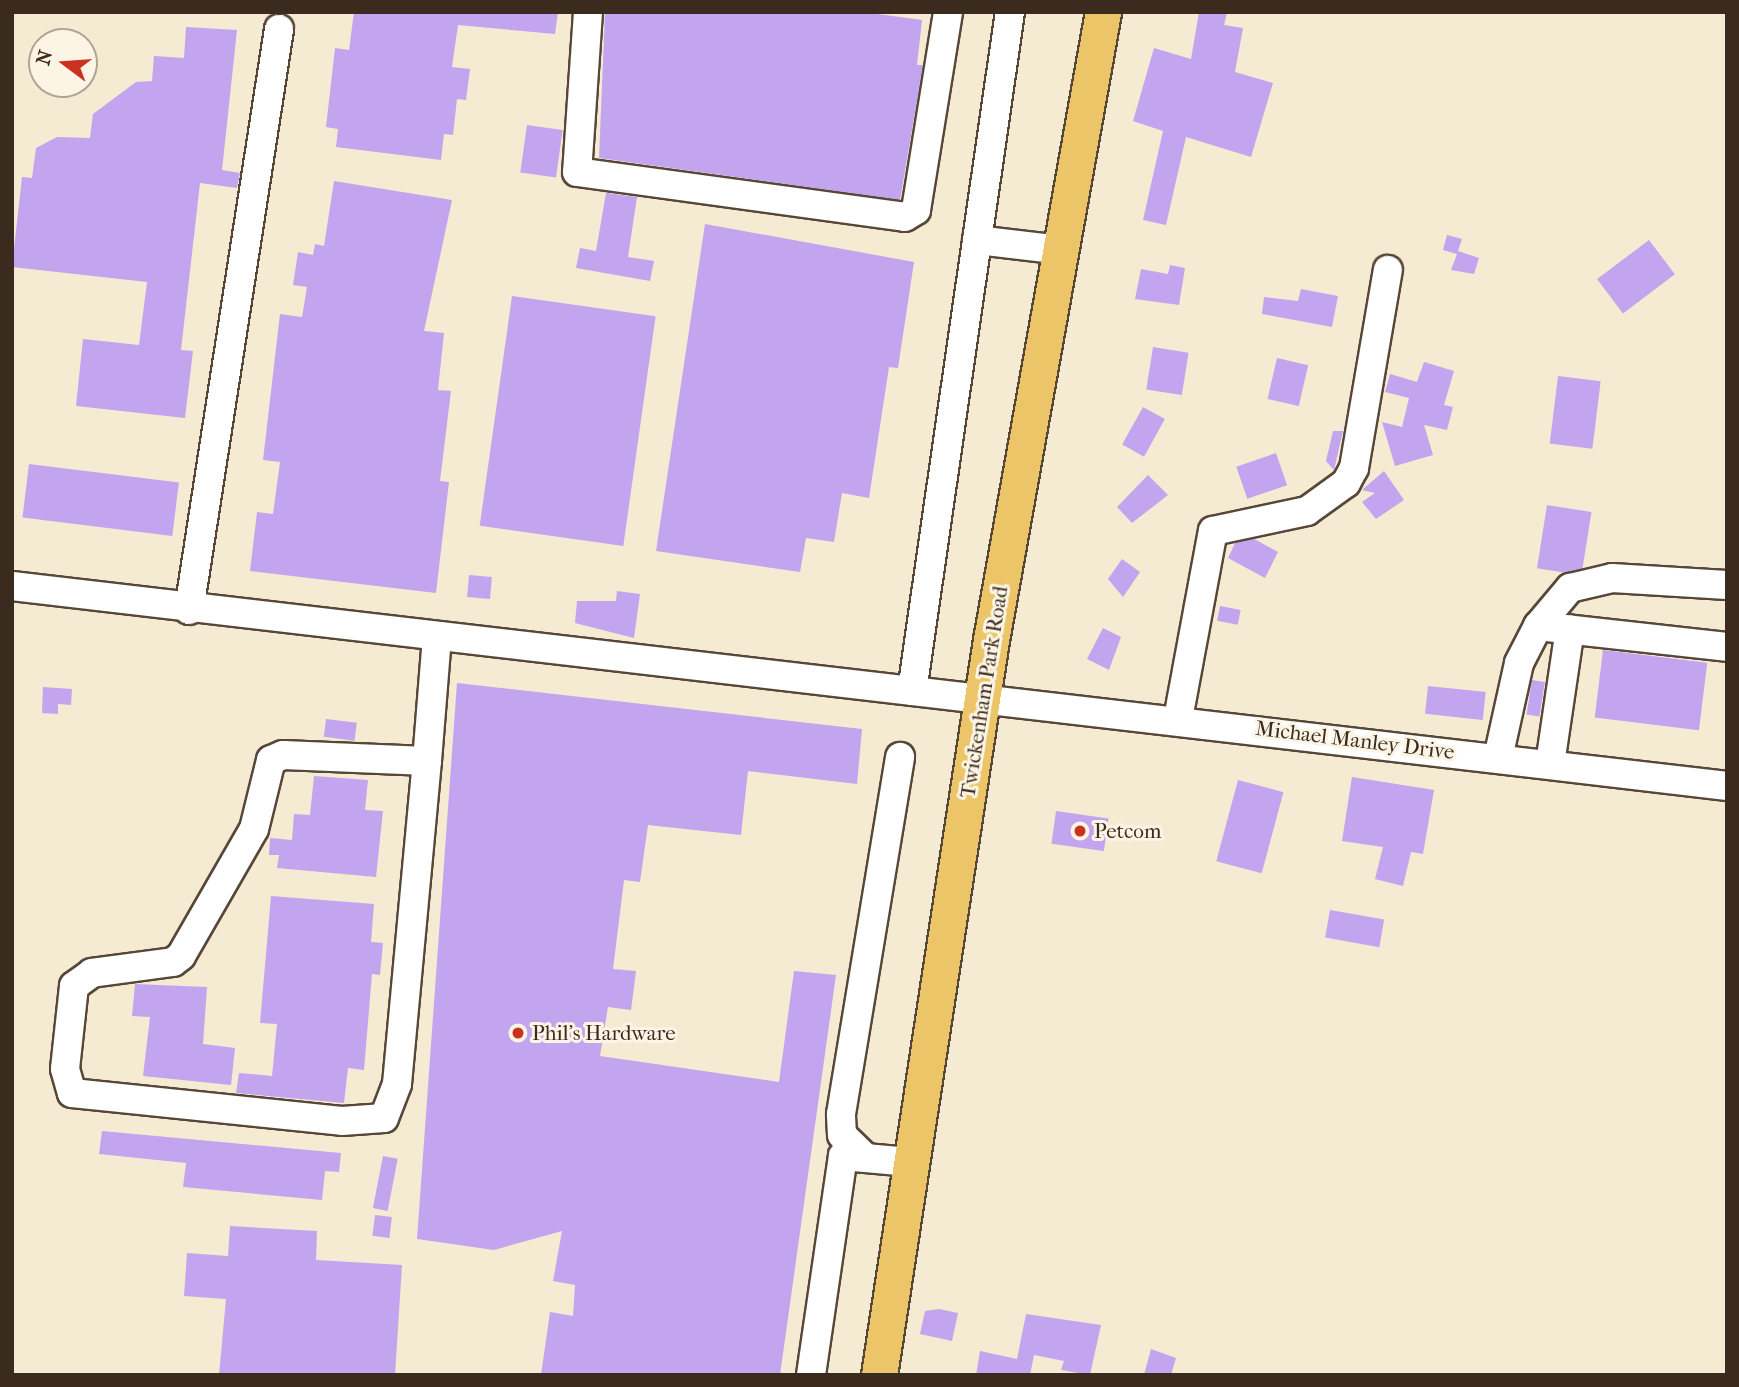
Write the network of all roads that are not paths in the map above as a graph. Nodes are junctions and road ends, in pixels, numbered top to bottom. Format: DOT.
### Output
graph roads {
  1 [pos="588,12"];
  2 [pos="948,12"];
  3 [pos="1010,12"];
  4 [pos="1103,12"];
  5 [pos="279,29"];
  6 [pos="977,240"];
  7 [pos="1061,250"];
  8 [pos="1388,270"];
  9 [pos="1727,585"];
  10 [pos="12,586"];
  11 [pos="189,610"];
  12 [pos="1538,626"];
  13 [pos="1570,629"];
  14 [pos="437,638"];
  15 [pos="1727,647"];
  16 [pos="912,691"];
  17 [pos="983,699"];
  18 [pos="1178,719"];
  19 [pos="900,757"];
  20 [pos="1498,758"];
  21 [pos="426,761"];
  22 [pos="1550,764"];
  23 [pos="1727,786"];
  24 [pos="866,1158"];
  25 [pos="910,1162"];
  26 [pos="811,1375"];
  27 [pos="879,1375"];
  1 -- 2 [label="street"];
  3 -- 6 [label="street"];
  4 -- 7 [label="main road, Twickenham Park Road"];
  5 -- 11 [label="street"];
  6 -- 7 [label="street"];
  6 -- 16 [label="street"];
  7 -- 17 [label="main road, Twickenham Park Road"];
  8 -- 18 [label="street"];
  9 -- 12 [label="street"];
  10 -- 11 [label="street, Michael Manley Drive"];
  11 -- 14 [label="street, Michael Manley Drive"];
  12 -- 13 [label="street"];
  12 -- 20 [label="street"];
  13 -- 15 [label="street"];
  13 -- 22 [label="street"];
  14 -- 16 [label="street, Michael Manley Drive"];
  14 -- 21 [label="street"];
  16 -- 17 [label="street, Michael Manley Drive"];
  17 -- 18 [label="street, Michael Manley Drive"];
  17 -- 25 [label="main road, Twickenham Park Road"];
  18 -- 20 [label="street, Michael Manley Drive"];
  19 -- 24 [label="street"];
  20 -- 22 [label="street, Michael Manley Drive"];
  21 -- 21 [label="street"];
  22 -- 23 [label="street, Michael Manley Drive"];
  24 -- 25 [label="street"];
  24 -- 26 [label="street"];
  25 -- 27 [label="main road, Twickenham Park Road"];
}
